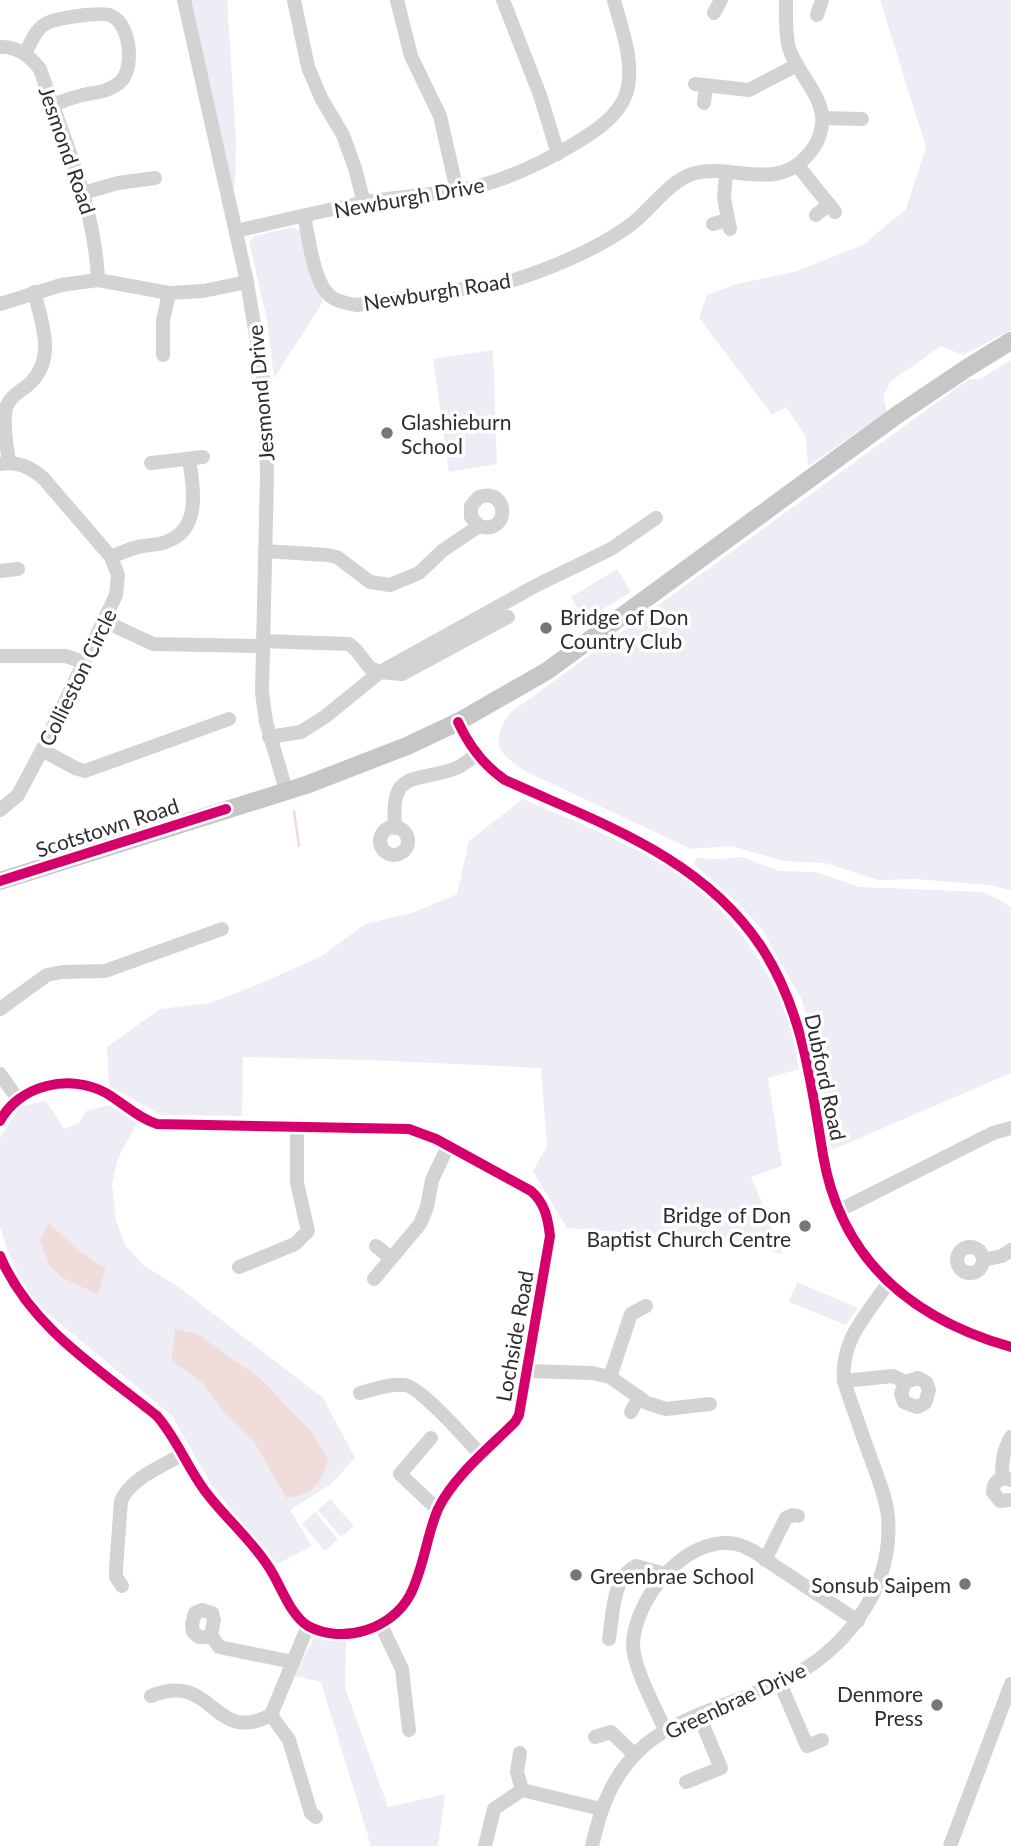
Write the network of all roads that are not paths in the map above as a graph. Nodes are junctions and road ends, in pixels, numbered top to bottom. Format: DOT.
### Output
graph roads {
  1 [pos="184,0"];
  2 [pos="294,0"];
  3 [pos="397,0"];
  4 [pos="503,0"];
  5 [pos="614,0"];
  6 [pos="786,0"];
  7 [pos="826,1"];
  8 [pos="817,15"];
  9 [pos="0,47"];
  10 [pos="25,54"];
  11 [pos="797,65"];
  12 [pos="704,103"];
  13 [pos="52,105"];
  14 [pos="822,118"];
  15 [pos="864,119"];
  16 [pos="558,154"];
  17 [pos="798,166"];
  18 [pos="726,173"];
  19 [pos="155,178"];
  20 [pos="457,191"];
  21 [pos="83,194"];
  22 [pos="364,203"];
  23 [pos="816,215"];
  24 [pos="304,216"];
  25 [pos="723,224"];
  26 [pos="236,231"];
  27 [pos="98,280"];
  28 [pos="247,282"];
  29 [pos="34,292"];
  30 [pos="169,293"];
  31 [pos="0,304"];
  32 [pos="1011,341"];
  33 [pos="163,355"];
  34 [pos="5,463"];
  35 [pos="151,463"];
  36 [pos="656,518"];
  37 [pos="479,526"];
  38 [pos="265,551"];
  39 [pos="111,557"];
  40 [pos="18,569"];
  41 [pos="0,571"];
  42 [pos="508,617"];
  43 [pos="104,621"];
  44 [pos="262,644"];
  45 [pos="0,656"];
  46 [pos="84,662"];
  47 [pos="380,672"];
  48 [pos="229,719"];
  49 [pos="458,722"];
  50 [pos="270,737"];
  51 [pos="42,750"];
  52 [pos="477,755"];
  53 [pos="286,790"];
  54 [pos="0,810"];
  55 [pos="395,828"];
  56 [pos="0,881"];
  57 [pos="222,929"];
  58 [pos="0,1009"];
  59 [pos="0,1074"];
  60 [pos="17,1098"];
  61 [pos="0,1121"];
  62 [pos="297,1126"];
  63 [pos="1011,1128"];
  64 [pos="448,1146"];
  65 [pos="840,1210"];
  66 [pos="376,1245"];
  67 [pos="1011,1250"];
  68 [pos="0,1256"];
  69 [pos="391,1258"];
  70 [pos="983,1260"];
  71 [pos="239,1266"];
  72 [pos="374,1279"];
  73 [pos="888,1283"];
  74 [pos="638,1305"];
  75 [pos="1011,1347"];
  76 [pos="528,1371"];
  77 [pos="382,1373"];
  78 [pos="610,1377"];
  79 [pos="844,1381"];
  80 [pos="905,1382"];
  81 [pos="386,1388"];
  82 [pos="360,1393"];
  83 [pos="639,1398"];
  84 [pos="710,1404"];
  85 [pos="631,1412"];
  86 [pos="1011,1437"];
  87 [pos="431,1438"];
  88 [pos="183,1454"];
  89 [pos="481,1455"];
  90 [pos="1007,1479"];
  91 [pos="1011,1500"];
  92 [pos="438,1510"];
  93 [pos="798,1516"];
  94 [pos="765,1560"];
  95 [pos="665,1574"];
  96 [pos="122,1586"];
  97 [pos="858,1621"];
  98 [pos="381,1625"];
  99 [pos="308,1626"];
  100 [pos="211,1635"];
  101 [pos="609,1639"];
  102 [pos="293,1662"];
  103 [pos="780,1683"];
  104 [pos="1011,1684"];
  105 [pos="151,1696"];
  106 [pos="271,1715"];
  107 [pos="699,1716"];
  108 [pos="409,1730"];
  109 [pos="665,1730"];
  110 [pos="595,1737"];
  111 [pos="822,1740"];
  112 [pos="520,1753"];
  113 [pos="635,1755"];
  114 [pos="686,1782"];
  115 [pos="522,1790"];
  116 [pos="601,1810"];
  117 [pos="316,1817"];
  118 [pos="485,1846"];
  119 [pos="592,1846"];
  120 [pos="950,1846"];
  1 -- 26 [label="street, Jesmond Drive"];
  2 -- 22 [label="street"];
  3 -- 20 [label="street"];
  4 -- 16 [label="street"];
  5 -- 16 [label="street, Newburgh Drive"];
  6 -- 11 [label="street"];
  7 -- 8 [label="street"];
  9 -- 10 [label="street"];
  10 -- 13 [label="street, Jesmond Road"];
  10 -- 13 [label="street"];
  11 -- 12 [label="street"];
  11 -- 14 [label="street"];
  13 -- 21 [label="street, Jesmond Road"];
  14 -- 15 [label="street"];
  14 -- 17 [label="street"];
  16 -- 20 [label="street, Newburgh Drive"];
  17 -- 18 [label="street, Newburgh Road"];
  17 -- 23 [label="street"];
  18 -- 24 [label="street, Newburgh Road"];
  18 -- 25 [label="street"];
  19 -- 21 [label="street"];
  20 -- 22 [label="street, Newburgh Drive"];
  21 -- 27 [label="street, Jesmond Road"];
  22 -- 24 [label="street, Newburgh Drive"];
  24 -- 26 [label="street, Newburgh Drive"];
  26 -- 28 [label="street, Jesmond Drive"];
  27 -- 29 [label="street"];
  27 -- 30 [label="street"];
  28 -- 30 [label="street"];
  28 -- 38 [label="street, Jesmond Drive"];
  29 -- 31 [label="street"];
  29 -- 34 [label="street"];
  30 -- 33 [label="street"];
  32 -- 49 [label="main road, Scotstown Road"];
  34 -- 39 [label="street, Collieston Circle"];
  35 -- 39 [label="street"];
  36 -- 47 [label="street"];
  37 -- 38 [label="street"];
  38 -- 44 [label="street, Jesmond Drive"];
  39 -- 43 [label="street, Collieston Circle"];
  40 -- 41 [label="street"];
  42 -- 47 [label="street"];
  43 -- 44 [label="street"];
  43 -- 46 [label="street, Collieston Circle"];
  44 -- 47 [label="street"];
  44 -- 50 [label="street, Jesmond Drive"];
  45 -- 46 [label="street"];
  46 -- 51 [label="street, Collieston Circle"];
  47 -- 50 [label="street"];
  48 -- 51 [label="street"];
  49 -- 52 [label="street, Dubford Road"];
  49 -- 53 [label="main road, Scotstown Road"];
  50 -- 53 [label="street, Jesmond Drive"];
  51 -- 54 [label="street, Collieston Circle"];
  52 -- 55 [label="street"];
  52 -- 65 [label="street, Dubford Road"];
  53 -- 56 [label="main road, Scotstown Road"];
  57 -- 58 [label="street"];
  59 -- 60 [label="street"];
  60 -- 61 [label="street"];
  60 -- 62 [label="street, Lochside Road"];
  62 -- 64 [label="street, Lochside Road"];
  62 -- 71 [label="street"];
  63 -- 65 [label="street"];
  64 -- 69 [label="street"];
  64 -- 76 [label="street, Lochside Road"];
  65 -- 73 [label="street, Dubford Road"];
  66 -- 69 [label="street"];
  67 -- 70 [label="street"];
  68 -- 88 [label="street"];
  69 -- 72 [label="street"];
  73 -- 75 [label="street, Dubford Road"];
  73 -- 79 [label="street, Greenbrae Drive"];
  74 -- 78 [label="street"];
  76 -- 78 [label="street"];
  76 -- 89 [label="street, Lochside Road"];
  77 -- 81 [label="street"];
  78 -- 83 [label="street"];
  79 -- 80 [label="street"];
  79 -- 97 [label="street, Greenbrae Drive"];
  81 -- 82 [label="street"];
  81 -- 89 [label="street"];
  83 -- 84 [label="street"];
  83 -- 85 [label="street"];
  86 -- 90 [label="street"];
  87 -- 92 [label="street"];
  88 -- 96 [label="street"];
  88 -- 99 [label="street"];
  89 -- 92 [label="street, Lochside Road"];
  90 -- 91 [label="street"];
  92 -- 98 [label="street, Lochside Road"];
  93 -- 94 [label="street"];
  94 -- 95 [label="street"];
  94 -- 97 [label="street"];
  95 -- 101 [label="street"];
  95 -- 109 [label="street"];
  97 -- 103 [label="street, Greenbrae Drive"];
  98 -- 99 [label="street"];
  98 -- 108 [label="street"];
  99 -- 102 [label="street"];
  100 -- 102 [label="street"];
  102 -- 106 [label="street"];
  103 -- 107 [label="street, Greenbrae Drive"];
  103 -- 111 [label="street"];
  104 -- 120 [label="street"];
  105 -- 106 [label="street"];
  106 -- 117 [label="street"];
  107 -- 109 [label="street, Greenbrae Drive"];
  107 -- 114 [label="street"];
  109 -- 113 [label="street, Greenbrae Drive"];
  110 -- 113 [label="street"];
  112 -- 115 [label="street"];
  113 -- 116 [label="street, Greenbrae Drive"];
  115 -- 116 [label="street"];
  115 -- 118 [label="street"];
  116 -- 119 [label="street, Greenbrae Drive"];
}
